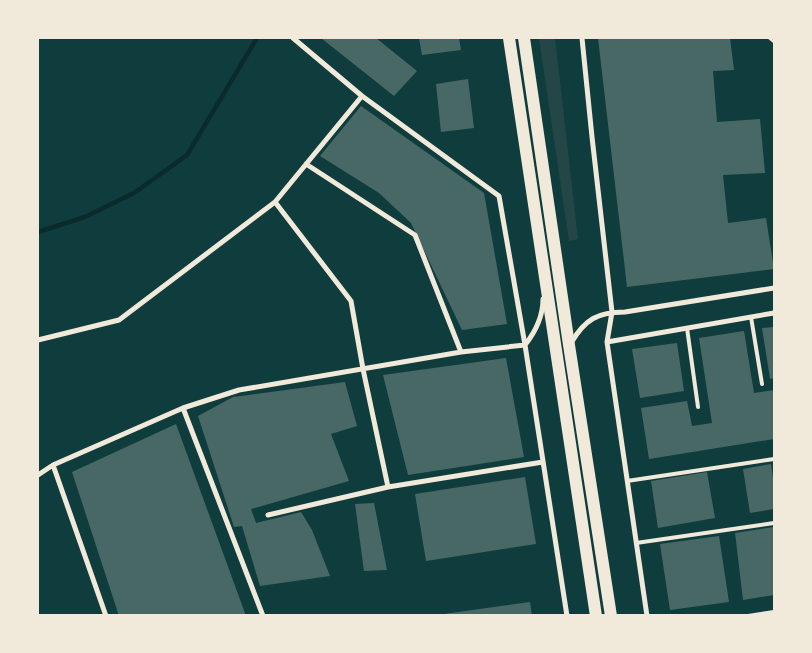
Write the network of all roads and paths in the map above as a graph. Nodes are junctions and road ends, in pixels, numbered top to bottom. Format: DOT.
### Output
graph roads {
  1 [pos="293,38"];
  2 [pos="508,38"];
  3 [pos="524,38"];
  4 [pos="582,38"];
  5 [pos="769,38"];
  6 [pos="774,42"];
  7 [pos="362,96"];
  8 [pos="306,164"];
  9 [pos="275,202"];
  10 [pos="543,263"];
  11 [pos="774,288"];
  12 [pos="612,312"];
  13 [pos="774,313"];
  14 [pos="751,317"];
  15 [pos="687,328"];
  16 [pos="38,340"];
  17 [pos="607,342"];
  18 [pos="525,345"];
  19 [pos="569,345"];
  20 [pos="461,352"];
  21 [pos="363,369"];
  22 [pos="762,384"];
  23 [pos="698,407"];
  24 [pos="183,408"];
  25 [pos="774,459"];
  26 [pos="543,462"];
  27 [pos="53,465"];
  28 [pos="38,475"];
  29 [pos="627,480"];
  30 [pos="388,487"];
  31 [pos="268,515"];
  32 [pos="774,523"];
  33 [pos="636,543"];
  34 [pos="774,612"];
  35 [pos="106,616"];
  36 [pos="263,616"];
  37 [pos="567,616"];
  38 [pos="596,616"];
  39 [pos="611,616"];
  40 [pos="647,616"];
  41 [pos="748,616"];
  1 -- 7 [label="street"];
  2 -- 10 [label="main road"];
  3 -- 19 [label="main road"];
  4 -- 12 [label="street"];
  5 -- 6 [label="path"];
  7 -- 8 [label="street"];
  7 -- 18 [label="street"];
  8 -- 9 [label="street"];
  8 -- 20 [label="street"];
  9 -- 16 [label="street"];
  9 -- 21 [label="street"];
  10 -- 18 [label="street"];
  10 -- 38 [label="main road"];
  11 -- 12 [label="street"];
  12 -- 17 [label="street"];
  12 -- 19 [label="street"];
  13 -- 14 [label="street"];
  14 -- 15 [label="street"];
  14 -- 22 [label="lane"];
  15 -- 17 [label="street"];
  15 -- 23 [label="lane"];
  17 -- 29 [label="street"];
  18 -- 20 [label="street"];
  18 -- 26 [label="street"];
  19 -- 39 [label="main road"];
  20 -- 21 [label="street"];
  21 -- 24 [label="street"];
  21 -- 30 [label="street"];
  24 -- 27 [label="street"];
  24 -- 36 [label="street"];
  25 -- 29 [label="lane"];
  26 -- 30 [label="street"];
  26 -- 37 [label="street"];
  27 -- 28 [label="street"];
  27 -- 35 [label="street"];
  29 -- 33 [label="street"];
  30 -- 31 [label="street"];
  32 -- 33 [label="lane"];
  33 -- 40 [label="street"];
  34 -- 41 [label="lane"];
}
